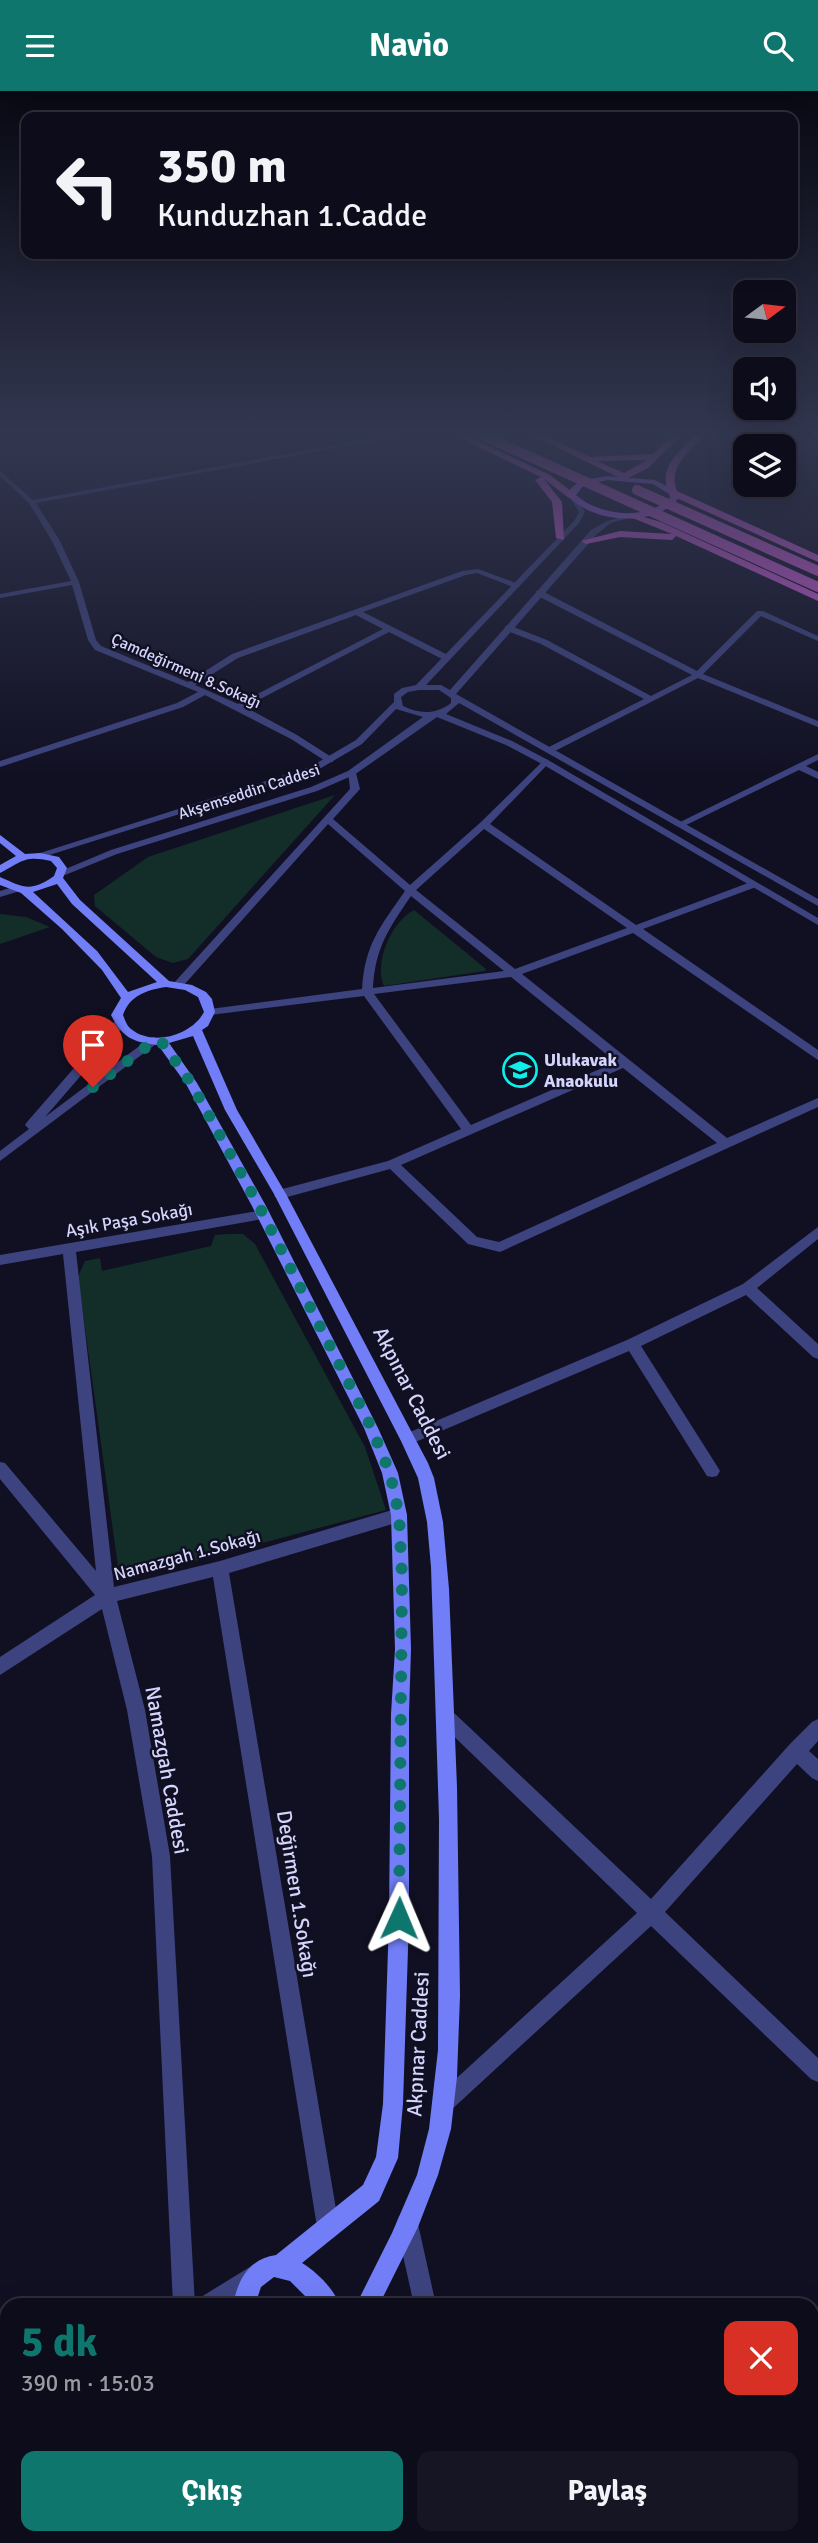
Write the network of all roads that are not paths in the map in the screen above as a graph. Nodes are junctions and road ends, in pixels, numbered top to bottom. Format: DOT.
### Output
graph roads {
  1 [pos="57,548"];
  2 [pos="551,548"];
  3 [pos="579,548"];
  4 [pos="712,548"];
  5 [pos="733,548"];
  6 [pos="767,548"];
  7 [pos="795,548"];
  8 [pos="818,559"];
  9 [pos="818,571"];
  10 [pos="75,582"];
  11 [pos="516,586"];
  12 [pos="818,587"];
  13 [pos="539,593"];
  14 [pos="0,596"];
  15 [pos="818,599"];
  16 [pos="356,611"];
  17 [pos="508,628"];
  18 [pos="389,629"];
  19 [pos="818,639"];
  20 [pos="445,657"];
  21 [pos="698,675"];
  22 [pos="189,685"];
  23 [pos="419,687"];
  24 [pos="205,692"];
  25 [pos="453,695"];
  26 [pos="651,699"];
  27 [pos="396,703"];
  28 [pos="238,707"];
  29 [pos="436,714"];
  30 [pos="818,724"];
  31 [pos="550,750"];
  32 [pos="818,757"];
  33 [pos="330,760"];
  34 [pos="545,762"];
  35 [pos="0,764"];
  36 [pos="799,766"];
  37 [pos="351,773"];
  38 [pos="818,776"];
  39 [pos="329,820"];
  40 [pos="484,824"];
  41 [pos="679,825"];
  42 [pos="0,838"];
  43 [pos="39,855"];
  44 [pos="23,857"];
  45 [pos="1,866"];
  46 [pos="60,875"];
  47 [pos="0,880"];
  48 [pos="752,885"];
  49 [pos="20,890"];
  50 [pos="410,890"];
  51 [pos="0,894"];
  52 [pos="818,903"];
  53 [pos="818,922"];
  54 [pos="632,928"];
  55 [pos="515,973"];
  56 [pos="172,984"];
  57 [pos="367,992"];
  58 [pos="125,998"];
  59 [pos="209,1012"];
  60 [pos="119,1024"];
  61 [pos="196,1030"];
  62 [pos="157,1041"];
  63 [pos="818,1056"];
  64 [pos="624,1063"];
  65 [pos="818,1102"];
  66 [pos="467,1130"];
  67 [pos="727,1145"];
  68 [pos="12,1148"];
  69 [pos="0,1157"];
  70 [pos="392,1164"];
  71 [pos="281,1194"];
  72 [pos="263,1215"];
  73 [pos="818,1232"];
  74 [pos="69,1248"];
  75 [pos="0,1260"];
  76 [pos="748,1288"];
  77 [pos="632,1344"];
  78 [pos="818,1353"];
  79 [pos="408,1439"];
  80 [pos="0,1468"];
  81 [pos="712,1471"];
  82 [pos="399,1515"];
  83 [pos="220,1568"];
  84 [pos="107,1596"];
  85 [pos="0,1667"];
  86 [pos="446,1717"];
  87 [pos="818,1728"];
  88 [pos="796,1750"];
  89 [pos="818,1772"];
  90 [pos="652,1912"];
  91 [pos="818,2072"];
  92 [pos="443,2104"];
  93 [pos="407,2224"];
  94 [pos="328,2227"];
  95 [pos="281,2265"];
  96 [pos="254,2275"];
  97 [pos="184,2298"];
  98 [pos="220,2298"];
  99 [pos="245,2298"];
  100 [pos="322,2298"];
  101 [pos="370,2298"];
  102 [pos="423,2298"];
  1 -- 10 [label="street, Çamdeğirmeni 8.Sokağı"];
  2 -- 11 [label="street"];
  3 -- 13 [label="street"];
  4 -- 15 [label="highway"];
  5 -- 12 [label="highway, bridge"];
  6 -- 9 [label="highway, bridge"];
  7 -- 8 [label="highway"];
  10 -- 14 [label="street"];
  10 -- 22 [label="street, Çamdeğirmeni 8.Sokağı"];
  11 -- 16 [label="street"];
  11 -- 20 [label="street"];
  13 -- 17 [label="street"];
  13 -- 21 [label="street"];
  16 -- 18 [label="street"];
  16 -- 22 [label="street"];
  17 -- 25 [label="street"];
  17 -- 26 [label="street"];
  18 -- 20 [label="street"];
  18 -- 28 [label="street"];
  19 -- 21 [label="street"];
  20 -- 23 [label="street"];
  21 -- 26 [label="street"];
  21 -- 30 [label="street"];
  22 -- 24 [label="street, Çamdeğirmeni 8.Sokağı"];
  23 -- 25 [label="street"];
  23 -- 27 [label="street, Akşemseddin Caddesi"];
  24 -- 28 [label="street, Çamdeğirmeni 8.Sokağı"];
  24 -- 35 [label="street"];
  25 -- 29 [label="street, Akşemseddin Caddesi"];
  25 -- 31 [label="street"];
  26 -- 31 [label="street"];
  27 -- 29 [label="street"];
  27 -- 33 [label="street, Akşemseddin Caddesi"];
  28 -- 33 [label="street, Çamdeğirmeni 8.Sokağı"];
  29 -- 34 [label="street"];
  29 -- 37 [label="street, Akşemseddin Caddesi"];
  31 -- 41 [label="street"];
  32 -- 36 [label="street"];
  33 -- 43 [label="street, Akşemseddin Caddesi"];
  34 -- 40 [label="street"];
  34 -- 48 [label="street"];
  36 -- 38 [label="street"];
  36 -- 41 [label="street"];
  37 -- 39 [label="street"];
  37 -- 46 [label="street, Akşemseddin Caddesi"];
  39 -- 50 [label="street"];
  39 -- 56 [label="street"];
  40 -- 50 [label="street"];
  40 -- 54 [label="street"];
  41 -- 52 [label="street"];
  42 -- 44 [label="main road"];
  43 -- 44 [label="main road"];
  43 -- 46 [label="main road"];
  44 -- 45 [label="main road"];
  46 -- 49 [label="main road"];
  46 -- 56 [label="main road"];
  47 -- 49 [label="main road"];
  48 -- 53 [label="street"];
  48 -- 54 [label="street"];
  49 -- 51 [label="street"];
  49 -- 58 [label="main road"];
  50 -- 55 [label="street"];
  50 -- 57 [label="street"];
  54 -- 55 [label="street"];
  54 -- 63 [label="street"];
  55 -- 57 [label="street"];
  55 -- 64 [label="street"];
  56 -- 58 [label="main road"];
  56 -- 59 [label="main road"];
  57 -- 59 [label="street"];
  57 -- 66 [label="street"];
  58 -- 60 [label="main road"];
  59 -- 61 [label="main road"];
  60 -- 62 [label="main road"];
  60 -- 68 [label="street"];
  61 -- 62 [label="main road"];
  61 -- 71 [label="main road, Akpınar Caddesi"];
  62 -- 68 [label="street"];
  62 -- 72 [label="main road, Akpınar Caddesi"];
  64 -- 66 [label="street"];
  64 -- 67 [label="street"];
  65 -- 67 [label="street"];
  66 -- 70 [label="street"];
  67 -- 70 [label="street"];
  68 -- 69 [label="street"];
  70 -- 71 [label="street"];
  71 -- 79 [label="main road, Akpınar Caddesi"];
  72 -- 74 [label="street, Aşık Paşa Sokağı"];
  72 -- 82 [label="main road, Akpınar Caddesi"];
  73 -- 76 [label="street"];
  74 -- 75 [label="street, Aşık Paşa Sokağı"];
  74 -- 84 [label="street, Namazgah Caddesi"];
  76 -- 77 [label="street"];
  76 -- 78 [label="street"];
  77 -- 79 [label="street"];
  77 -- 81 [label="street"];
  79 -- 86 [label="main road, Akpınar Caddesi"];
  80 -- 84 [label="street"];
  82 -- 83 [label="street, Namazgah 1.Sokağı"];
  82 -- 94 [label="main road, Akpınar Caddesi"];
  83 -- 84 [label="street, Namazgah 1.Sokağı"];
  83 -- 94 [label="street, Değirmen 1.Sokağı"];
  84 -- 85 [label="street, Namazgah 1.Sokağı"];
  84 -- 97 [label="street, Namazgah Caddesi"];
  86 -- 90 [label="street"];
  86 -- 92 [label="main road, Akpınar Caddesi"];
  87 -- 88 [label="street"];
  88 -- 89 [label="street"];
  88 -- 90 [label="street"];
  90 -- 91 [label="street"];
  90 -- 92 [label="street"];
  92 -- 93 [label="main road, Akpınar Caddesi"];
  93 -- 101 [label="main road, Akpınar Caddesi"];
  93 -- 102 [label="street"];
  94 -- 95 [label="main road, Akpınar Caddesi"];
  95 -- 96 [label="main road, Akpınar Caddesi"];
  95 -- 100 [label="main road"];
  96 -- 98 [label="street"];
  96 -- 99 [label="main road"];
}
